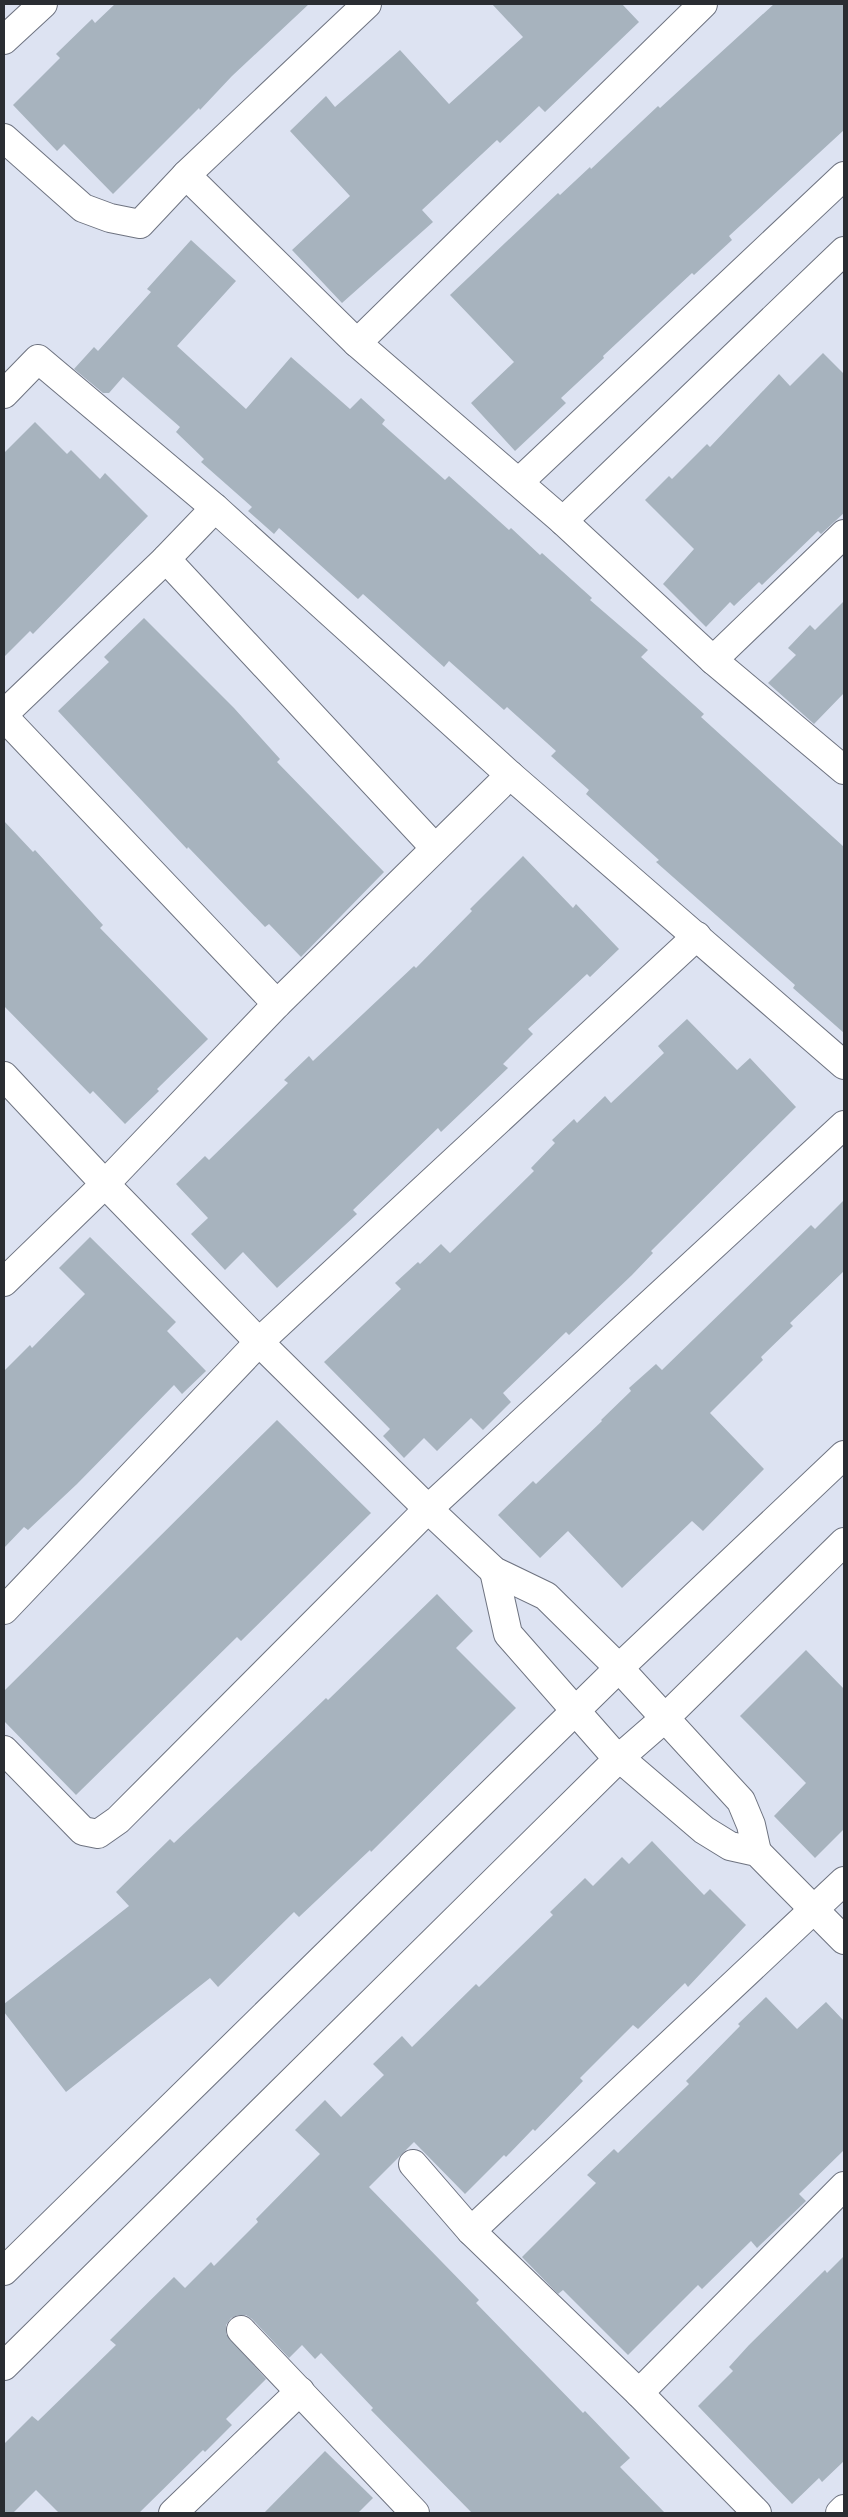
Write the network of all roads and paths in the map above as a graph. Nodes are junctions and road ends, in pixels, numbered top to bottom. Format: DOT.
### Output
graph roads {
  1 [pos="43,4"];
  2 [pos="367,4"];
  3 [pos="703,4"];
  4 [pos="4,40"];
  5 [pos="4,138"];
  6 [pos="186,175"];
  7 [pos="844,176"];
  8 [pos="844,250"];
  9 [pos="357,343"];
  10 [pos="4,394"];
  11 [pos="519,482"];
  12 [pos="215,508"];
  13 [pos="563,521"];
  14 [pos="844,534"];
  15 [pos="166,559"];
  16 [pos="713,660"];
  17 [pos="4,716"];
  18 [pos="844,770"];
  19 [pos="510,775"];
  20 [pos="435,848"];
  21 [pos="697,936"];
  22 [pos="277,1004"];
  23 [pos="844,1065"];
  24 [pos="4,1076"];
  25 [pos="844,1125"];
  26 [pos="105,1184"];
  27 [pos="4,1282"];
  28 [pos="259,1342"];
  29 [pos="844,1455"];
  30 [pos="428,1509"];
  31 [pos="844,1542"];
  32 [pos="494,1571"];
  33 [pos="4,1610"];
  34 [pos="619,1668"];
  35 [pos="653,1707"];
  36 [pos="575,1711"];
  37 [pos="608,1748"];
  38 [pos="4,1750"];
  39 [pos="757,1852"];
  40 [pos="844,1881"];
  41 [pos="816,1909"];
  42 [pos="844,1940"];
  43 [pos="413,2164"];
  44 [pos="844,2186"];
  45 [pos="471,2231"];
  46 [pos="4,2271"];
  47 [pos="241,2330"];
  48 [pos="4,2366"];
  49 [pos="300,2391"];
  50 [pos="639,2393"];
  51 [pos="844,2510"];
  52 [pos="173,2513"];
  53 [pos="415,2513"];
  54 [pos="757,2513"];
  55 [pos="840,2513"];
  1 -- 4 [label="street"];
  2 -- 6 [label="street"];
  3 -- 9 [label="street"];
  5 -- 6 [label="street"];
  6 -- 9 [label="street"];
  7 -- 11 [label="street"];
  8 -- 13 [label="street"];
  9 -- 11 [label="street"];
  10 -- 12 [label="street"];
  11 -- 13 [label="street"];
  12 -- 15 [label="street"];
  12 -- 19 [label="street"];
  13 -- 16 [label="street"];
  14 -- 16 [label="street"];
  15 -- 17 [label="street"];
  15 -- 20 [label="street"];
  16 -- 18 [label="street"];
  17 -- 22 [label="street"];
  19 -- 20 [label="street"];
  19 -- 21 [label="street"];
  20 -- 22 [label="street"];
  21 -- 23 [label="street"];
  21 -- 28 [label="street"];
  22 -- 26 [label="street"];
  24 -- 26 [label="street"];
  25 -- 30 [label="street"];
  26 -- 27 [label="street"];
  26 -- 28 [label="street"];
  28 -- 30 [label="street"];
  28 -- 33 [label="street"];
  29 -- 34 [label="street"];
  30 -- 32 [label="street"];
  30 -- 38 [label="street"];
  31 -- 35 [label="street"];
  32 -- 34 [label="street"];
  32 -- 36 [label="street"];
  34 -- 35 [label="street"];
  34 -- 36 [label="street"];
  35 -- 37 [label="street"];
  35 -- 39 [label="street"];
  36 -- 37 [label="street"];
  36 -- 46 [label="street"];
  37 -- 39 [label="street"];
  37 -- 48 [label="street"];
  39 -- 41 [label="street"];
  40 -- 41 [label="street"];
  41 -- 42 [label="street"];
  41 -- 45 [label="street"];
  43 -- 45 [label="street"];
  44 -- 50 [label="street"];
  45 -- 50 [label="street"];
  47 -- 49 [label="street"];
  49 -- 52 [label="street"];
  49 -- 53 [label="street"];
  50 -- 54 [label="street"];
  51 -- 55 [label="street"];
}
